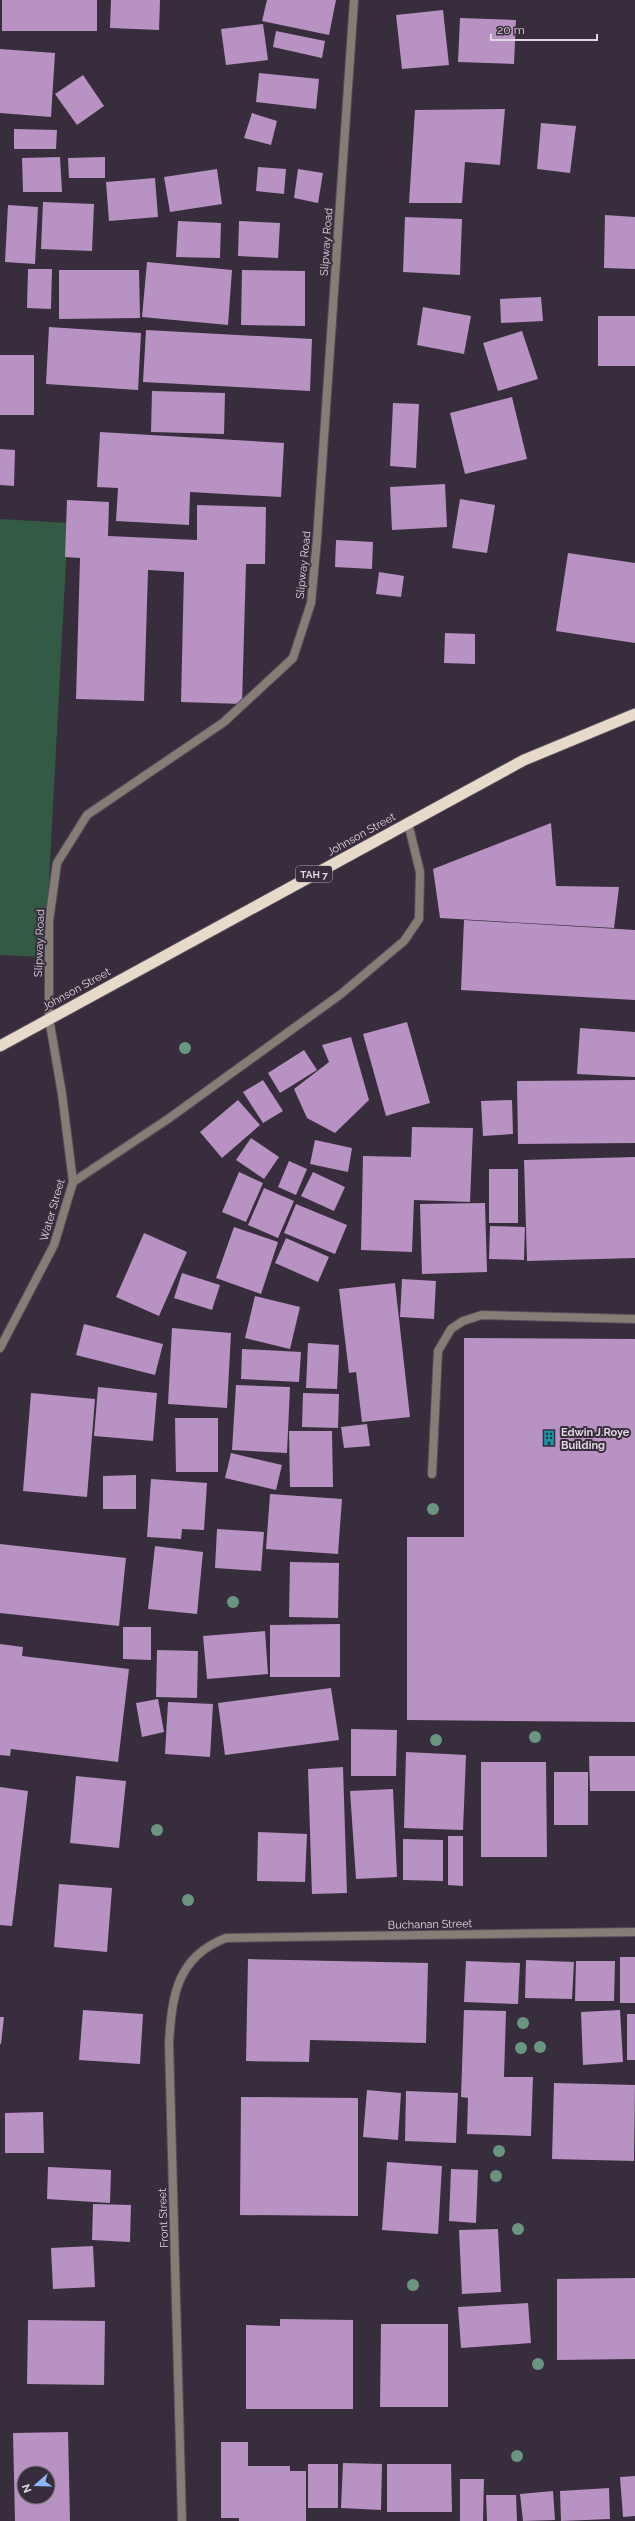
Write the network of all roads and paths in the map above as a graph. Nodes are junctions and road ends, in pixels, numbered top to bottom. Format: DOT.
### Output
graph roads {
  1 [pos="354,0"];
  2 [pos="635,714"];
  3 [pos="408,823"];
  4 [pos="49,1018"];
  5 [pos="0,1046"];
  6 [pos="73,1182"];
  7 [pos="635,1319"];
  8 [pos="0,1348"];
  9 [pos="432,1474"];
  10 [pos="635,1932"];
  11 [pos="226,1938"];
  12 [pos="182,2521"];
  1 -- 4 [label="street, Slipway Road"];
  2 -- 3 [label="highway, Johnson Street / TAH 7"];
  3 -- 4 [label="highway, Johnson Street / TAH 7"];
  3 -- 6 [label="street"];
  4 -- 5 [label="highway, Johnson Street / TAH 7"];
  4 -- 6 [label="street, Water Street"];
  6 -- 8 [label="street, Water Street"];
  7 -- 9 [label="street"];
  10 -- 11 [label="street, Buchanan Street"];
  11 -- 12 [label="street, Front Street"];
}
